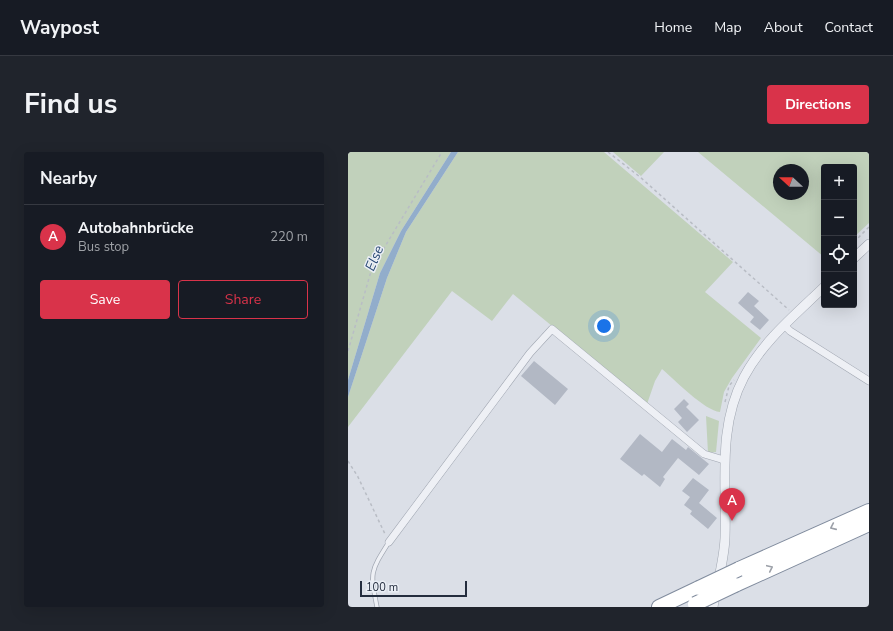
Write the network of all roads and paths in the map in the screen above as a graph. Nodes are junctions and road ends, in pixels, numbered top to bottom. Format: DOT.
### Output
graph roads {
  1 [pos="442,152"];
  2 [pos="608,152"];
  3 [pos="869,227"];
  4 [pos="857,239"];
  5 [pos="869,244"];
  6 [pos="857,255"];
  7 [pos="821,290"];
  8 [pos="793,316"];
  9 [pos="784,325"];
  10 [pos="348,351"];
  11 [pos="869,381"];
  12 [pos="724,460"];
  13 [pos="348,462"];
  14 [pos="869,511"];
  15 [pos="869,524"];
  16 [pos="389,542"];
  17 [pos="692,605"];
  18 [pos="377,607"];
  19 [pos="659,607"];
  20 [pos="713,607"];
  1 -- 10 [label="path"];
  2 -- 8 [label="path"];
  3 -- 4 [label="path"];
  5 -- 6 [label="street"];
  7 -- 8 [label="street"];
  8 -- 9 [label="street"];
  9 -- 11 [label="street"];
  9 -- 12 [label="street"];
  12 -- 16 [label="street"];
  12 -- 20 [label="street"];
  13 -- 16 [label="path"];
  14 -- 19 [label="highway, one-way, bridge"];
  17 -- 15 [label="highway, one-way, bridge"];
  16 -- 18 [label="lane"];
}
